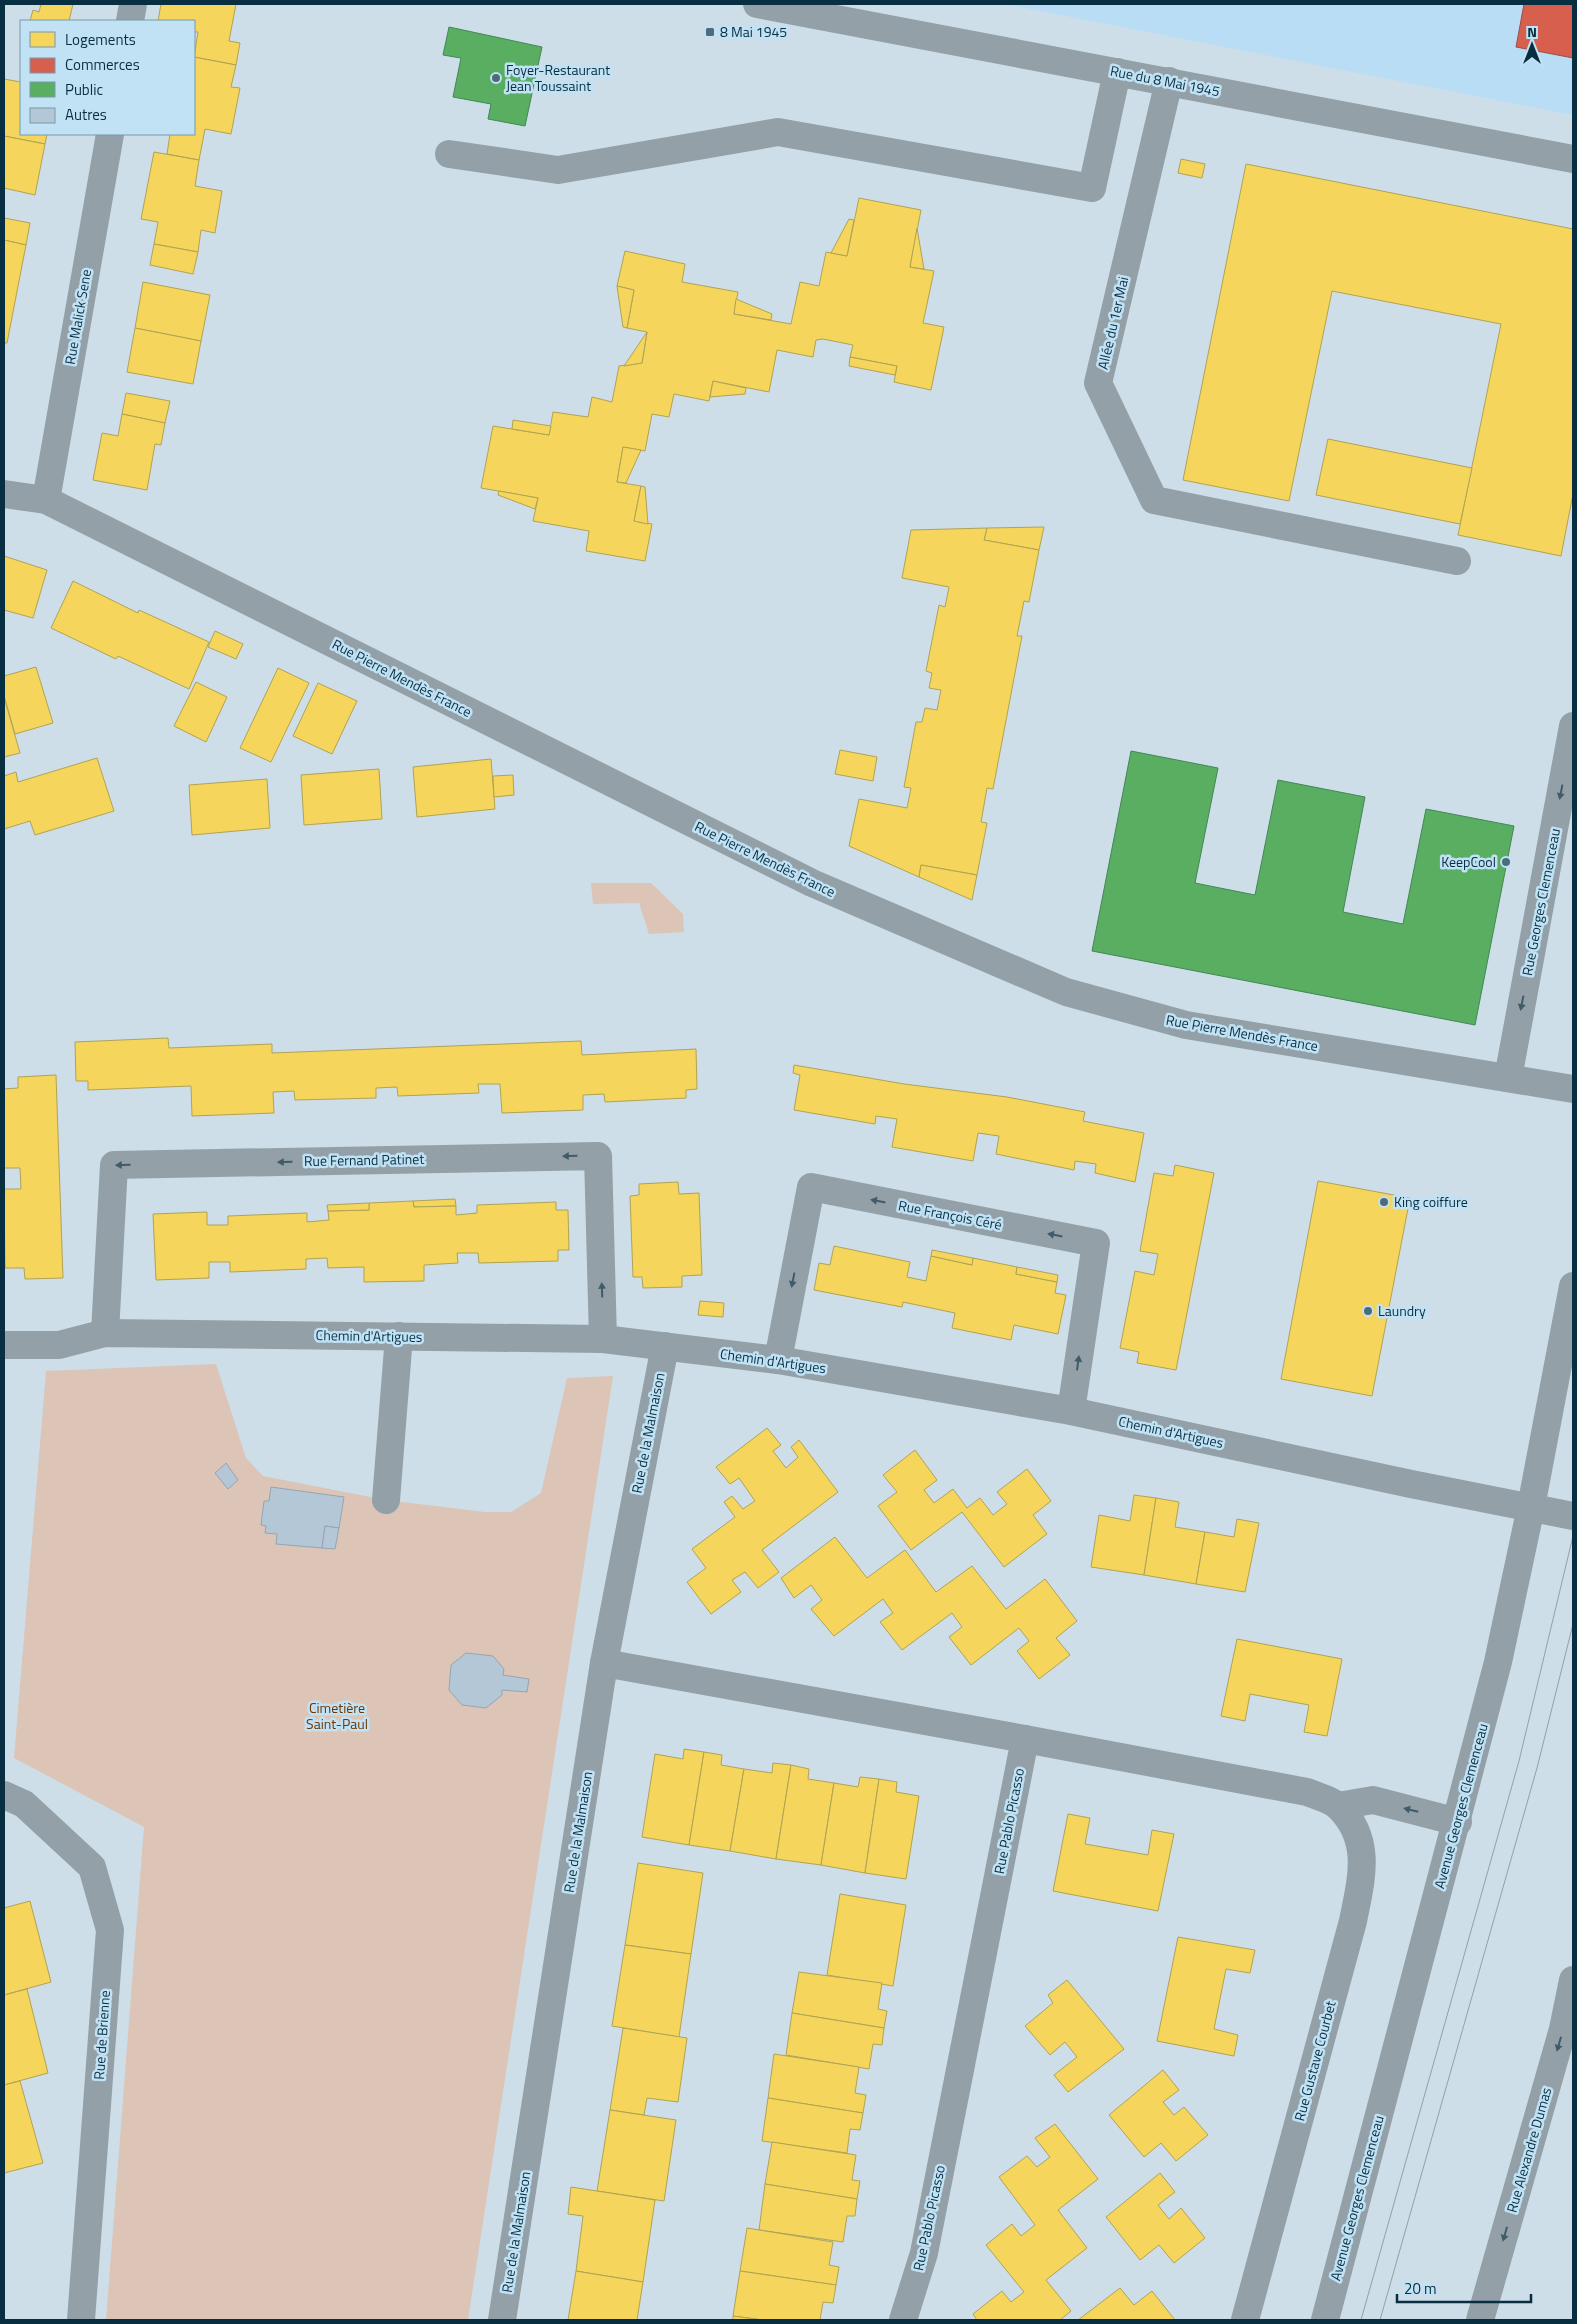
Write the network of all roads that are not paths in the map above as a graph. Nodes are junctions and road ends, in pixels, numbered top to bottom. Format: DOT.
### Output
graph roads {
  1 [pos="133,4"];
  2 [pos="757,4"];
  3 [pos="130,20"];
  4 [pos="1117,72"];
  5 [pos="1169,81"];
  6 [pos="110,135"];
  7 [pos="449,154"];
  8 [pos="1573,158"];
  9 [pos="4,494"];
  10 [pos="46,500"];
  11 [pos="1457,561"];
  12 [pos="1573,726"];
  13 [pos="1508,1078"];
  14 [pos="1573,1089"];
  15 [pos="1573,1286"];
  16 [pos="105,1333"];
  17 [pos="399,1336"];
  18 [pos="604,1339"];
  19 [pos="4,1346"];
  20 [pos="665,1346"];
  21 [pos="778,1360"];
  22 [pos="1071,1411"];
  23 [pos="386,1500"];
  24 [pos="1531,1507"];
  25 [pos="1573,1516"];
  26 [pos="604,1663"];
  27 [pos="1025,1739"];
  28 [pos="4,1795"];
  29 [pos="1338,1806"];
  30 [pos="1458,1822"];
  31 [pos="1573,1980"];
  32 [pos="81,2320"];
  33 [pos="502,2320"];
  34 [pos="903,2320"];
  35 [pos="1245,2320"];
  36 [pos="1325,2320"];
  37 [pos="1480,2320"];
  1 -- 3 [label="street"];
  2 -- 4 [label="street, Rue du 8 Mai 1945"];
  4 -- 5 [label="street, Rue du 8 Mai 1945"];
  4 -- 7 [label="street"];
  5 -- 8 [label="street, Rue du 8 Mai 1945"];
  5 -- 11 [label="street, Allée du 1er Mai"];
  6 -- 10 [label="street, Rue Malick Sene"];
  9 -- 10 [label="street, Rue Pierre Mendès France"];
  10 -- 13 [label="street, Rue Pierre Mendès France"];
  12 -- 13 [label="street, Rue Georges Clemenceau, one-way"];
  13 -- 14 [label="street, Rue Pierre Mendès France"];
  15 -- 24 [label="street, Avenue Georges Clemenceau"];
  16 -- 17 [label="street, Chemin d'Artigues"];
  18 -- 16 [label="street, Rue Fernand Patinet, one-way"];
  16 -- 19 [label="street, Chemin d'Artigues"];
  17 -- 18 [label="street, Chemin d'Artigues"];
  17 -- 23 [label="street"];
  18 -- 20 [label="street, Chemin d'Artigues"];
  20 -- 21 [label="street, Chemin d'Artigues"];
  20 -- 26 [label="street, Rue de la Malmaison"];
  21 -- 22 [label="street, Chemin d'Artigues"];
  22 -- 21 [label="street, Rue François Céré, one-way"];
  22 -- 24 [label="street, Chemin d'Artigues"];
  24 -- 25 [label="street, Chemin d'Artigues"];
  24 -- 30 [label="street, Avenue Georges Clemenceau"];
  26 -- 27 [label="street"];
  26 -- 33 [label="street, Rue de la Malmaison"];
  27 -- 29 [label="street, Rue Gustave Courbet"];
  27 -- 34 [label="street, Rue Pablo Picasso"];
  28 -- 32 [label="street, Rue de Brienne"];
  30 -- 29 [label="street, one-way"];
  29 -- 35 [label="street, Rue Gustave Courbet"];
  30 -- 36 [label="street, Avenue Georges Clemenceau"];
  31 -- 37 [label="street, Rue Alexandre Dumas, one-way"];
}
